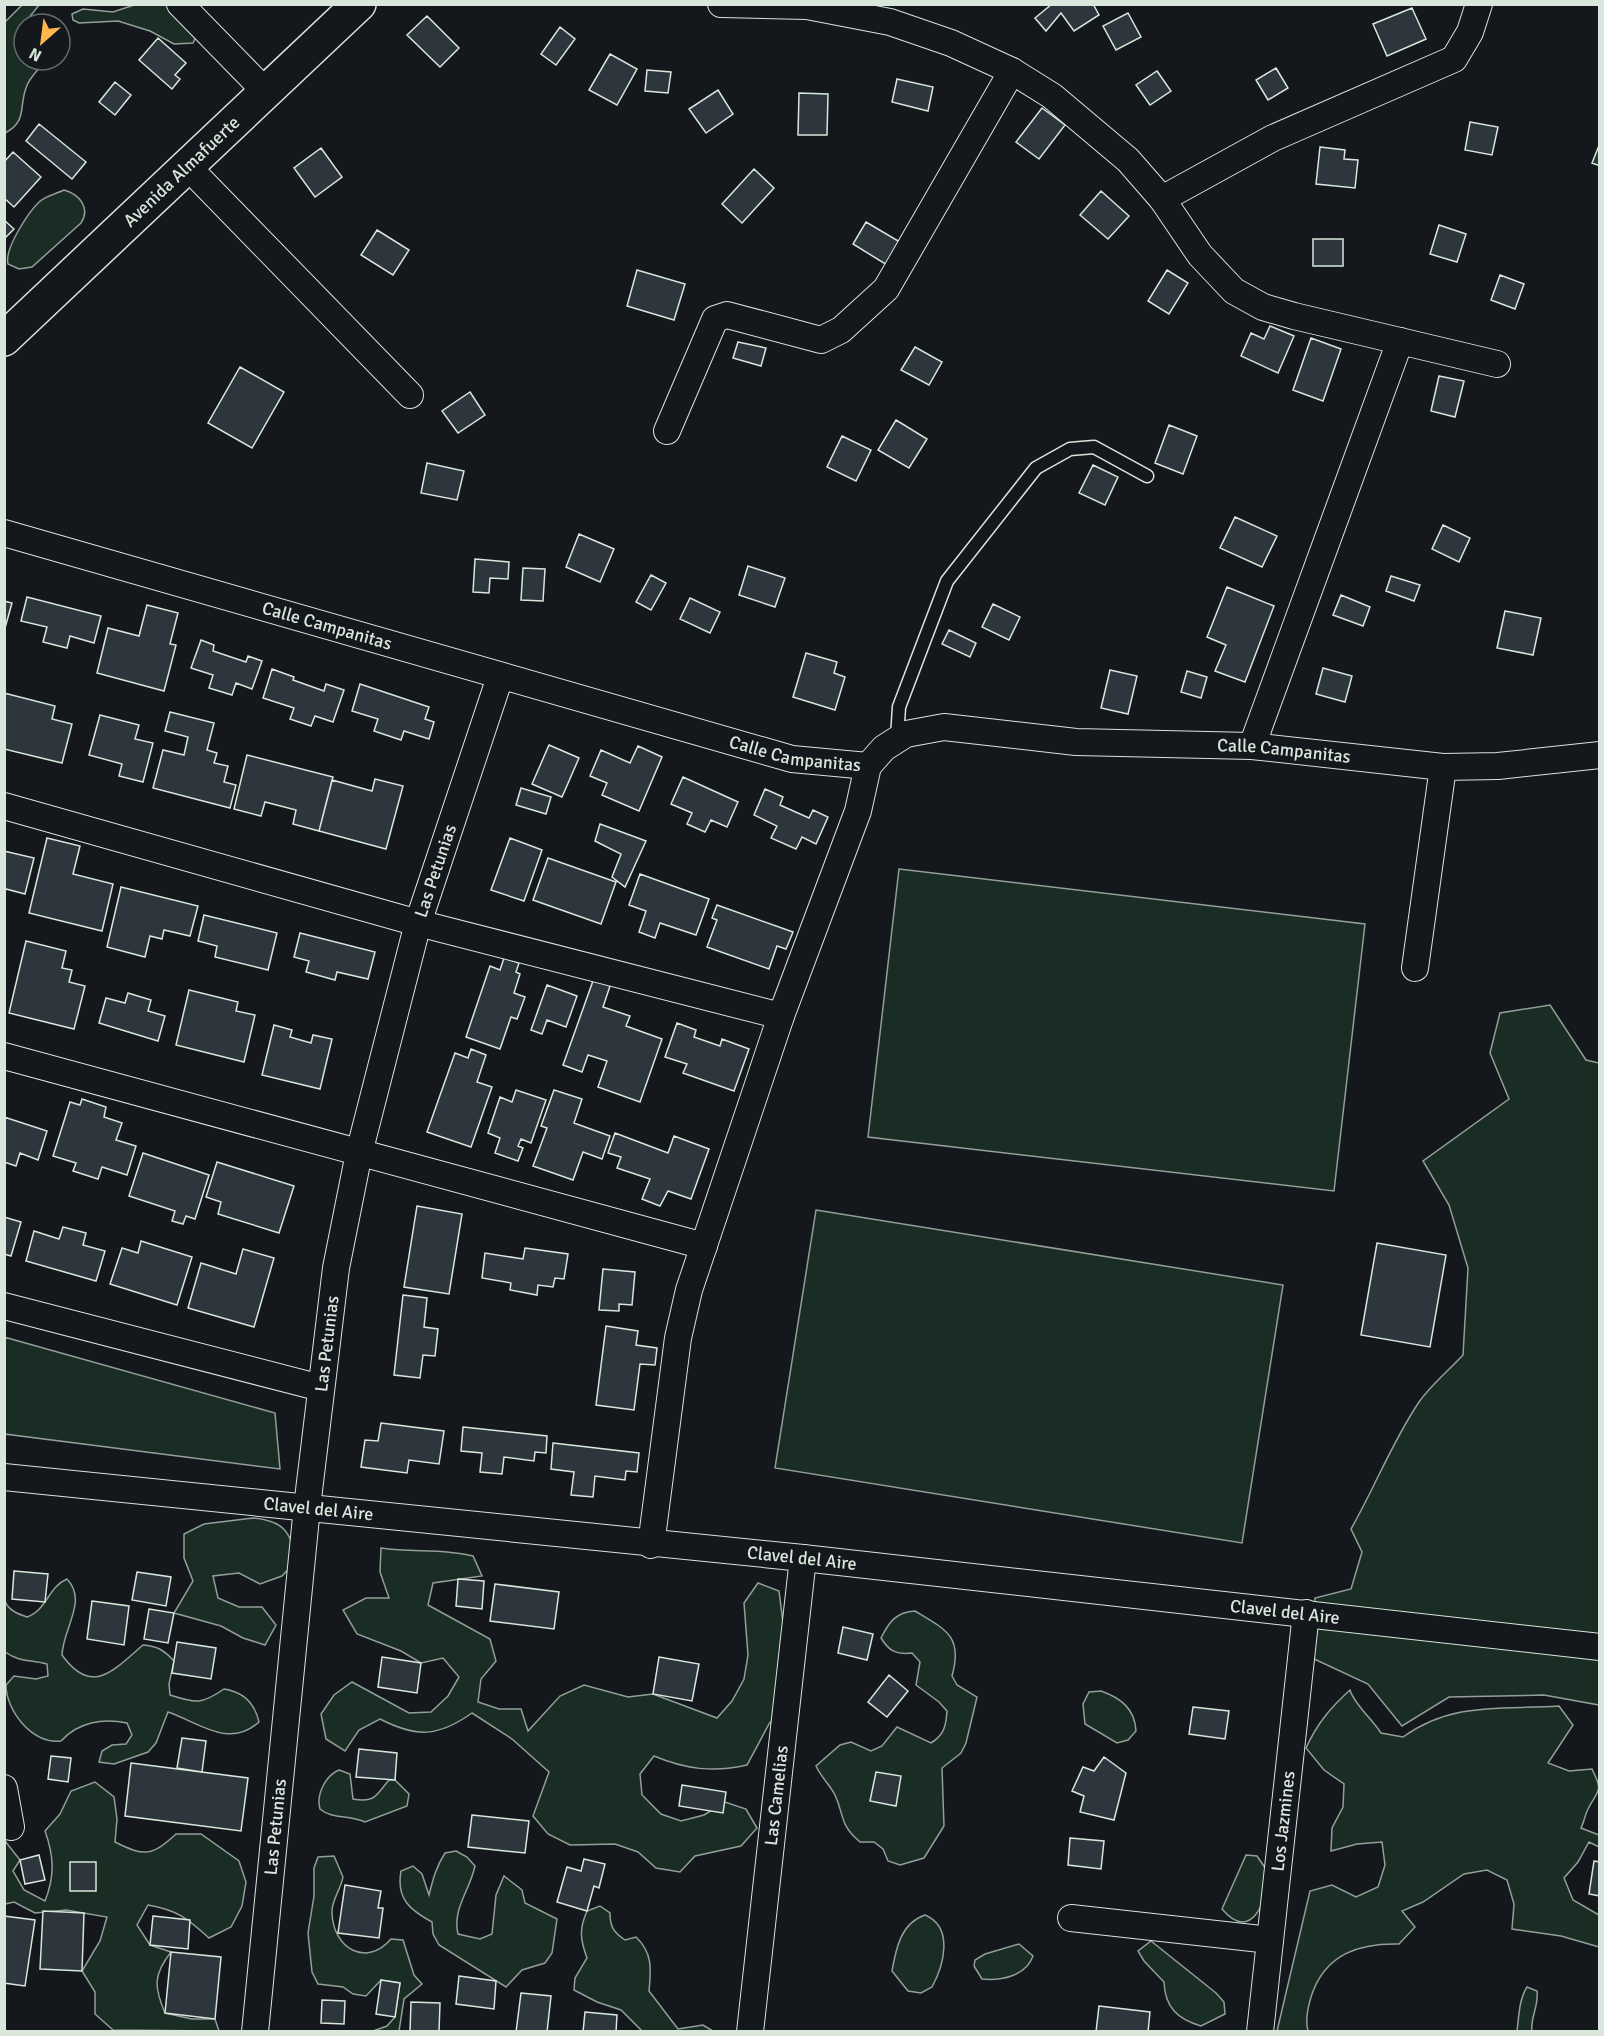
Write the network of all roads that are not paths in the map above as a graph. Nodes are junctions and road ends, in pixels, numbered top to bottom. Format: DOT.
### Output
graph roads {
  1 [pos="180,4"];
  2 [pos="359,4"];
  3 [pos="721,4"];
  4 [pos="1479,4"];
  5 [pos="752,5"];
  6 [pos="1012,70"];
  7 [pos="266,91"];
  8 [pos="188,167"];
  9 [pos="1162,199"];
  10 [pos="4,339"];
  11 [pos="1400,341"];
  12 [pos="1497,364"];
  13 [pos="410,395"];
  14 [pos="667,431"];
  15 [pos="1147,476"];
  16 [pos="4,533"];
  17 [pos="500,677"];
  18 [pos="897,739"];
  19 [pos="1252,746"];
  20 [pos="1599,755"];
  21 [pos="868,766"];
  22 [pos="1443,767"];
  23 [pos="4,806"];
  24 [pos="418,923"];
  25 [pos="1415,968"];
  26 [pos="781,1016"];
  27 [pos="4,1056"];
  28 [pos="359,1153"];
  29 [pos="704,1246"];
  30 [pos="4,1306"];
  31 [pos="321,1388"];
  32 [pos="4,1477"];
  33 [pos="307,1507"];
  34 [pos="651,1545"];
  35 [pos="803,1558"];
  36 [pos="1306,1613"];
  37 [pos="1599,1647"];
  38 [pos="4,1788"];
  39 [pos="11,1827"];
  40 [pos="1071,1918"];
  41 [pos="1270,1940"];
  42 [pos="255,2031"];
  43 [pos="750,2031"];
  44 [pos="1260,2031"];
  1 -- 7 [label="street"];
  2 -- 7 [label="street, Avenida Almafuerte"];
  3 -- 5 [label="street"];
  4 -- 9 [label="street"];
  5 -- 6 [label="street"];
  6 -- 9 [label="street"];
  6 -- 14 [label="street"];
  7 -- 8 [label="street, Avenida Almafuerte"];
  8 -- 10 [label="street, Avenida Almafuerte"];
  8 -- 13 [label="street"];
  9 -- 11 [label="street"];
  11 -- 12 [label="street"];
  11 -- 19 [label="street"];
  15 -- 18 [label="lane"];
  16 -- 17 [label="street, Calle Campanitas"];
  17 -- 21 [label="street, Calle Campanitas"];
  17 -- 24 [label="street, Las Petunias"];
  18 -- 19 [label="street, Calle Campanitas"];
  18 -- 21 [label="street, Calle Campanitas"];
  19 -- 22 [label="street, Calle Campanitas"];
  20 -- 22 [label="street, Calle Campanitas"];
  21 -- 26 [label="street"];
  22 -- 25 [label="street"];
  23 -- 24 [label="street"];
  24 -- 26 [label="street"];
  24 -- 28 [label="street, Las Petunias"];
  26 -- 29 [label="street"];
  27 -- 28 [label="street"];
  28 -- 29 [label="street"];
  28 -- 31 [label="street, Las Petunias"];
  29 -- 34 [label="street"];
  30 -- 31 [label="street"];
  31 -- 33 [label="street, Las Petunias"];
  32 -- 33 [label="street, Clavel del Aire"];
  33 -- 34 [label="street, Clavel del Aire"];
  33 -- 42 [label="street, Las Petunias"];
  34 -- 35 [label="street, Clavel del Aire"];
  35 -- 36 [label="street, Clavel del Aire"];
  35 -- 43 [label="street, Las Camelias"];
  36 -- 37 [label="street, Clavel del Aire"];
  36 -- 41 [label="street, Los Jazmines"];
  38 -- 39 [label="street"];
  40 -- 41 [label="street"];
  41 -- 44 [label="street, Los Jazmines"];
}
